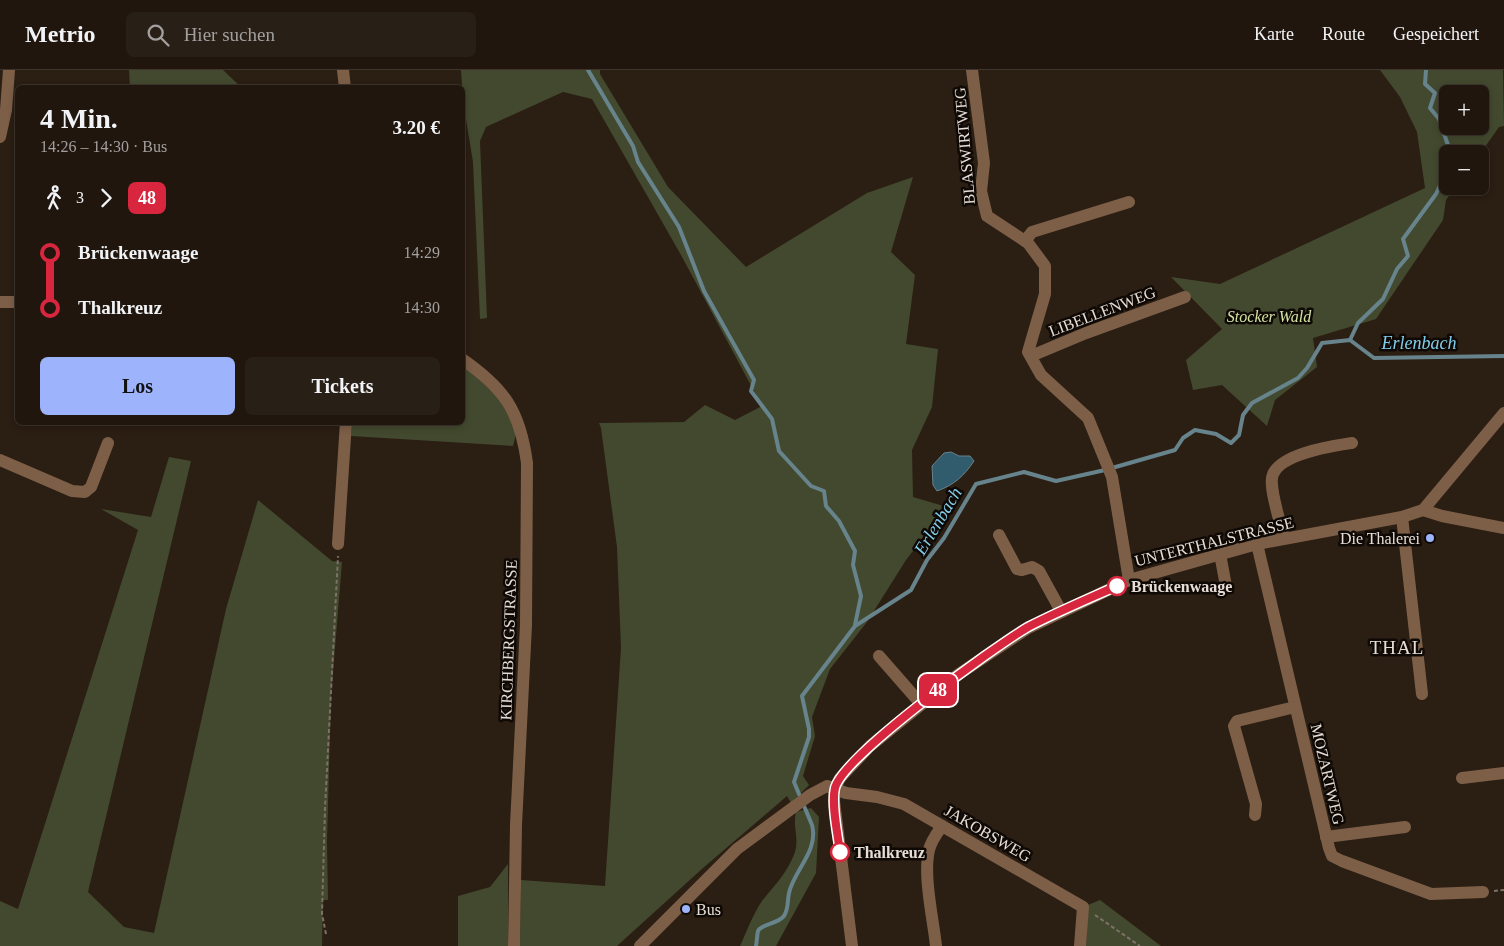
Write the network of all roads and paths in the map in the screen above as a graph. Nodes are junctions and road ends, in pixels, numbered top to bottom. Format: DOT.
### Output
graph roads {
  1 [pos="9,70"];
  2 [pos="343,70"];
  3 [pos="972,70"];
  4 [pos="346,85"];
  5 [pos="0,137"];
  6 [pos="1129,202"];
  7 [pos="1025,241"];
  8 [pos="1185,297"];
  9 [pos="0,302"];
  10 [pos="15,302"];
  11 [pos="1031,356"];
  12 [pos="465,361"];
  13 [pos="1504,413"];
  14 [pos="346,425"];
  15 [pos="108,443"];
  16 [pos="1352,443"];
  17 [pos="0,460"];
  18 [pos="1423,510"];
  19 [pos="1402,517"];
  20 [pos="1504,528"];
  21 [pos="999,535"];
  22 [pos="1284,538"];
  23 [pos="338,544"];
  24 [pos="1257,544"];
  25 [pos="1220,554"];
  26 [pos="1129,580"];
  27 [pos="1226,586"];
  28 [pos="1061,611"];
  29 [pos="879,656"];
  30 [pos="1422,694"];
  31 [pos="921,704"];
  32 [pos="1296,707"];
  33 [pos="1504,773"];
  34 [pos="1462,778"];
  35 [pos="835,788"];
  36 [pos="1255,815"];
  37 [pos="942,826"];
  38 [pos="1405,827"];
  39 [pos="1326,837"];
  40 [pos="1483,892"];
  41 [pos="1083,907"];
  42 [pos="326,934"];
  43 [pos="514,946"];
  44 [pos="640,946"];
  45 [pos="852,946"];
  46 [pos="936,946"];
  47 [pos="1080,946"];
  48 [pos="1140,946"];
  1 -- 5 [label="street"];
  2 -- 4 [label="street"];
  3 -- 7 [label="street, BLASWIRTWEG"];
  6 -- 7 [label="street"];
  7 -- 11 [label="street, BLASWIRTWEG"];
  8 -- 11 [label="street, LIBELLENWEG"];
  9 -- 10 [label="street"];
  11 -- 26 [label="street"];
  12 -- 43 [label="street, KIRCHBERGSTRASSE"];
  13 -- 18 [label="street"];
  14 -- 23 [label="street"];
  15 -- 17 [label="street"];
  16 -- 22 [label="street"];
  18 -- 19 [label="street, UNTERTHALSTRASSE"];
  18 -- 20 [label="street"];
  19 -- 22 [label="street, UNTERTHALSTRASSE"];
  19 -- 30 [label="street"];
  21 -- 28 [label="street"];
  22 -- 24 [label="street, UNTERTHALSTRASSE"];
  23 -- 42 [label="path"];
  24 -- 25 [label="street, UNTERTHALSTRASSE"];
  24 -- 32 [label="street, MOZARTWEG"];
  25 -- 26 [label="street, UNTERTHALSTRASSE"];
  25 -- 27 [label="street"];
  26 -- 28 [label="street, UNTERTHALSTRASSE"];
  28 -- 31 [label="street, UNTERTHALSTRASSE"];
  29 -- 31 [label="street"];
  31 -- 35 [label="street, UNTERTHALSTRASSE"];
  32 -- 36 [label="street"];
  32 -- 39 [label="street, MOZARTWEG"];
  33 -- 34 [label="street"];
  35 -- 37 [label="street, JAKOBSWEG"];
  35 -- 44 [label="street"];
  35 -- 45 [label="street"];
  37 -- 41 [label="street, JAKOBSWEG"];
  37 -- 46 [label="street"];
  38 -- 39 [label="street"];
  39 -- 40 [label="street, MOZARTWEG"];
  41 -- 47 [label="street"];
  41 -- 48 [label="path"];
}
